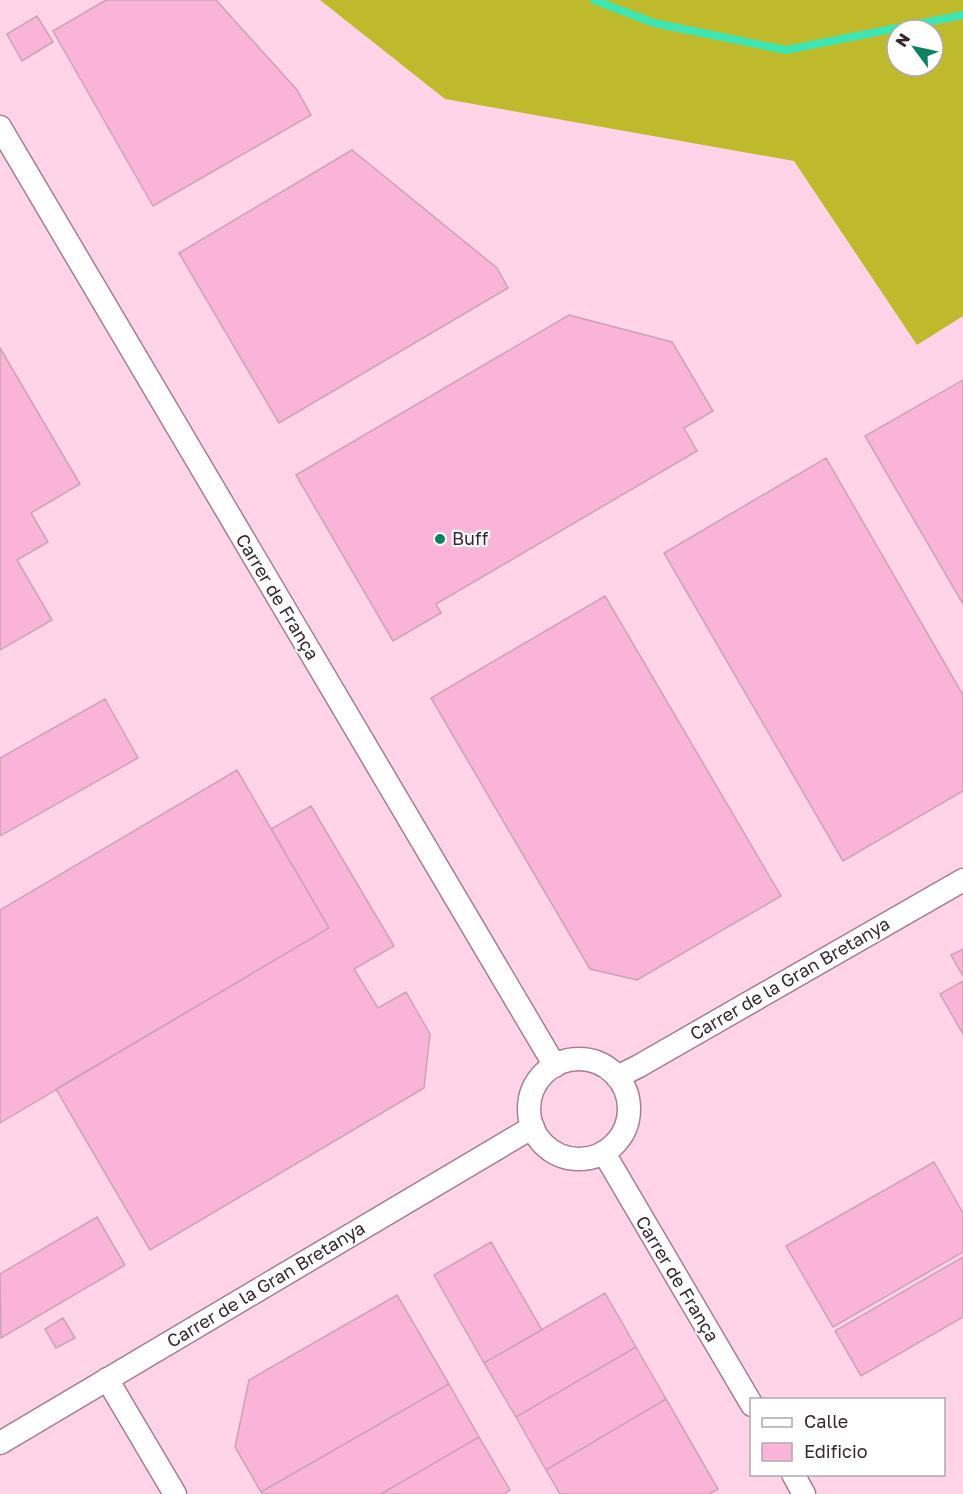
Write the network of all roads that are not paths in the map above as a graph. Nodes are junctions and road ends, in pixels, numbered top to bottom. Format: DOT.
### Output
graph roads {
  1 [pos="0,127"];
  2 [pos="963,880"];
  3 [pos="555,1066"];
  4 [pos="617,1077"];
  5 [pos="533,1127"];
  6 [pos="604,1153"];
  7 [pos="107,1379"];
  8 [pos="750,1402"];
  9 [pos="0,1443"];
  10 [pos="794,1476"];
  11 [pos="175,1494"];
  12 [pos="804,1494"];
  1 -- 3 [label="street, Carrer de França"];
  2 -- 4 [label="street, Carrer de la Gran Bretanya"];
  3 -- 4 [label="street"];
  3 -- 5 [label="street"];
  4 -- 6 [label="street"];
  5 -- 6 [label="street"];
  5 -- 7 [label="street, Carrer de la Gran Bretanya"];
  6 -- 8 [label="street, Carrer de França"];
  7 -- 9 [label="street, Carrer de la Gran Bretanya"];
  7 -- 11 [label="street"];
  10 -- 12 [label="street"];
}
